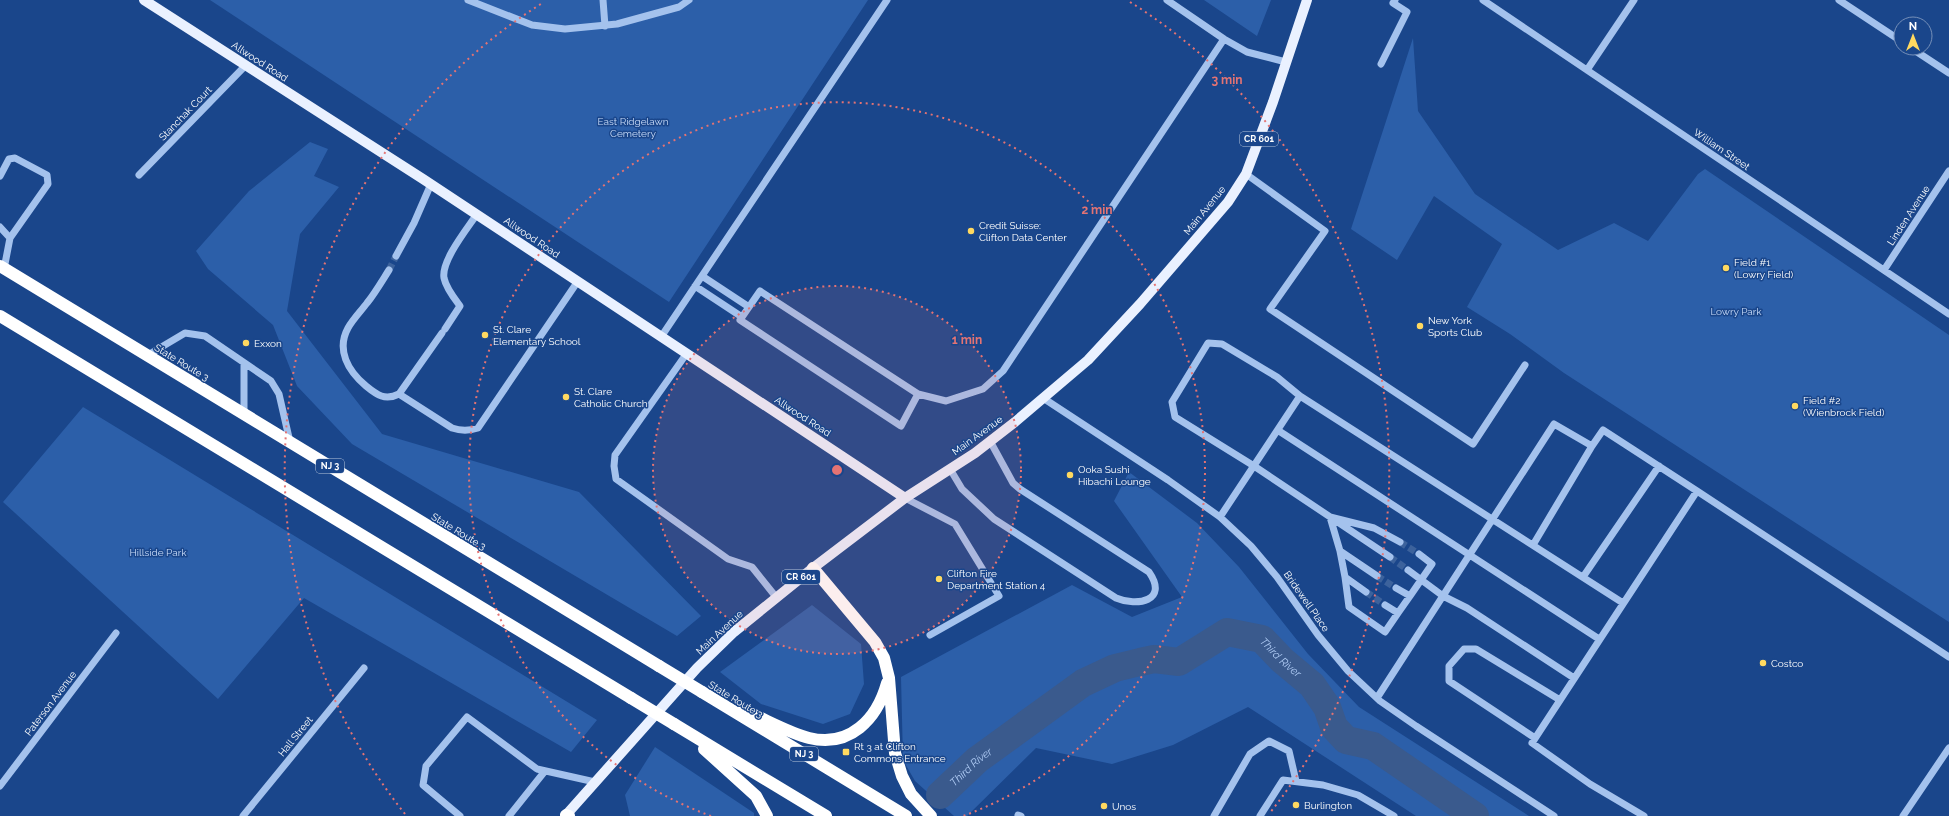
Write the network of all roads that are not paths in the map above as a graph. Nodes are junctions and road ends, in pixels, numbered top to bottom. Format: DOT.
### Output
graph roads {
  1 [pos="144,0"];
  2 [pos="468,0"];
  3 [pos="603,0"];
  4 [pos="689,0"];
  5 [pos="887,0"];
  6 [pos="1167,0"];
  7 [pos="1307,0"];
  8 [pos="1395,0"];
  9 [pos="1483,0"];
  10 [pos="1634,0"];
  11 [pos="1839,0"];
  12 [pos="604,26"];
  13 [pos="1893,36"];
  14 [pos="1224,39"];
  15 [pos="1923,56"];
  16 [pos="1286,62"];
  17 [pos="1381,64"];
  18 [pos="245,66"];
  19 [pos="1587,70"];
  20 [pos="1949,73"];
  21 [pos="1949,172"];
  22 [pos="139,174"];
  23 [pos="1246,174"];
  24 [pos="0,176"];
  25 [pos="431,184"];
  26 [pos="477,214"];
  27 [pos="0,227"];
  28 [pos="10,238"];
  29 [pos="396,256"];
  30 [pos="2,267"];
  31 [pos="389,270"];
  32 [pos="1884,270"];
  33 [pos="702,276"];
  34 [pos="578,281"];
  35 [pos="695,286"];
  36 [pos="749,307"];
  37 [pos="1949,314"];
  38 [pos="0,316"];
  39 [pos="742,317"];
  40 [pos="661,337"];
  41 [pos="687,353"];
  42 [pos="148,355"];
  43 [pos="244,363"];
  44 [pos="1525,365"];
  45 [pos="399,394"];
  46 [pos="918,394"];
  47 [pos="1300,396"];
  48 [pos="1042,398"];
  49 [pos="244,414"];
  50 [pos="1279,431"];
  51 [pos="990,441"];
  52 [pos="290,442"];
  53 [pos="1592,446"];
  54 [pos="1254,466"];
  55 [pos="1659,466"];
  56 [pos="950,469"];
  57 [pos="1697,491"];
  58 [pos="906,498"];
  59 [pos="1220,517"];
  60 [pos="1330,517"];
  61 [pos="1492,518"];
  62 [pos="1400,542"];
  63 [pos="1533,545"];
  64 [pos="1340,550"];
  65 [pos="1419,554"];
  66 [pos="1469,554"];
  67 [pos="1390,557"];
  68 [pos="813,568"];
  69 [pos="1408,570"];
  70 [pos="1377,576"];
  71 [pos="1345,577"];
  72 [pos="1583,577"];
  73 [pos="1422,580"];
  74 [pos="1396,588"];
  75 [pos="1366,592"];
  76 [pos="776,596"];
  77 [pos="1410,596"];
  78 [pos="1443,596"];
  79 [pos="1623,603"];
  80 [pos="1385,605"];
  81 [pos="1398,613"];
  82 [pos="116,633"];
  83 [pos="930,635"];
  84 [pos="1599,640"];
  85 [pos="1949,658"];
  86 [pos="364,668"];
  87 [pos="889,678"];
  88 [pos="1574,678"];
  89 [pos="702,692"];
  90 [pos="1377,698"];
  91 [pos="1560,700"];
  92 [pos="674,724"];
  93 [pos="1535,738"];
  94 [pos="1949,748"];
  95 [pos="544,771"];
  96 [pos="1296,781"];
  97 [pos="595,782"];
  98 [pos="0,786"];
  99 [pos="243,816"];
  100 [pos="460,816"];
  101 [pos="508,816"];
  102 [pos="567,816"];
  103 [pos="767,816"];
  104 [pos="826,816"];
  105 [pos="906,816"];
  106 [pos="931,816"];
  107 [pos="1214,816"];
  108 [pos="1260,816"];
  109 [pos="1394,816"];
  110 [pos="1554,816"];
  111 [pos="1644,816"];
  112 [pos="1903,816"];
  1 -- 18 [label="main road, Allwood Road"];
  2 -- 12 [label="street"];
  3 -- 12 [label="street"];
  4 -- 12 [label="street"];
  5 -- 33 [label="street"];
  6 -- 14 [label="street"];
  7 -- 16 [label="main road, Main Avenue / CR 601"];
  8 -- 17 [label="street"];
  9 -- 19 [label="street, William Street"];
  10 -- 19 [label="street"];
  11 -- 13 [label="street"];
  14 -- 16 [label="street"];
  14 -- 46 [label="street"];
  15 -- 20 [label="street"];
  16 -- 23 [label="main road, Main Avenue / CR 601"];
  18 -- 22 [label="street, Stanchak Court"];
  18 -- 25 [label="main road, Allwood Road"];
  19 -- 32 [label="street, William Street"];
  21 -- 32 [label="street, Linden Avenue"];
  23 -- 44 [label="street"];
  23 -- 48 [label="main road, Main Avenue / CR 601"];
  24 -- 28 [label="street"];
  25 -- 26 [label="main road, Allwood Road"];
  25 -- 29 [label="street"];
  26 -- 34 [label="main road, Allwood Road"];
  26 -- 45 [label="street"];
  27 -- 28 [label="street"];
  28 -- 30 [label="street"];
  30 -- 42 [label="highway, State Route 3 / NJ 3"];
  31 -- 45 [label="street"];
  32 -- 37 [label="street, William Street"];
  33 -- 35 [label="street"];
  33 -- 36 [label="street"];
  34 -- 40 [label="main road, Allwood Road"];
  34 -- 45 [label="street"];
  35 -- 39 [label="street"];
  35 -- 40 [label="street"];
  36 -- 39 [label="street"];
  36 -- 46 [label="street"];
  38 -- 92 [label="highway, bridge"];
  39 -- 46 [label="street"];
  40 -- 41 [label="main road, Allwood Road"];
  41 -- 58 [label="main road, Allwood Road"];
  41 -- 76 [label="street"];
  42 -- 43 [label="street"];
  42 -- 49 [label="highway, State Route 3 / NJ 3"];
  43 -- 49 [label="street"];
  43 -- 52 [label="street"];
  47 -- 50 [label="street"];
  47 -- 54 [label="street"];
  47 -- 61 [label="street"];
  48 -- 51 [label="main road, Main Avenue / CR 601"];
  48 -- 59 [label="street, Bridewell Place"];
  49 -- 52 [label="highway, State Route 3 / NJ 3"];
  50 -- 54 [label="street"];
  50 -- 66 [label="street"];
  51 -- 56 [label="main road, Main Avenue / CR 601"];
  51 -- 56 [label="street"];
  52 -- 89 [label="highway, State Route 3 / NJ 3, bridge"];
  53 -- 55 [label="street"];
  53 -- 61 [label="street"];
  53 -- 63 [label="street"];
  54 -- 59 [label="street"];
  54 -- 60 [label="street"];
  55 -- 57 [label="street"];
  55 -- 72 [label="street"];
  56 -- 58 [label="main road, Main Avenue / CR 601"];
  57 -- 79 [label="street"];
  57 -- 85 [label="street"];
  58 -- 68 [label="main road, Main Avenue / CR 601"];
  58 -- 83 [label="street"];
  59 -- 90 [label="street, Bridewell Place"];
  60 -- 62 [label="street"];
  60 -- 64 [label="street"];
  60 -- 67 [label="street"];
  61 -- 63 [label="street"];
  61 -- 66 [label="street"];
  63 -- 72 [label="street"];
  64 -- 70 [label="street"];
  64 -- 71 [label="street"];
  65 -- 73 [label="street"];
  66 -- 78 [label="street"];
  66 -- 84 [label="street"];
  68 -- 76 [label="main road, Main Avenue / CR 601"];
  68 -- 87 [label="highway"];
  69 -- 73 [label="street"];
  71 -- 75 [label="street"];
  71 -- 81 [label="street"];
  72 -- 79 [label="street"];
  73 -- 77 [label="street"];
  73 -- 78 [label="street"];
  74 -- 77 [label="street"];
  76 -- 97 [label="main road, Main Avenue / CR 601"];
  77 -- 81 [label="street"];
  78 -- 88 [label="street"];
  78 -- 90 [label="street"];
  79 -- 84 [label="street"];
  80 -- 81 [label="street"];
  82 -- 98 [label="street, Paterson Avenue"];
  84 -- 88 [label="street"];
  86 -- 99 [label="street, Hall Street"];
  87 -- 89 [label="highway"];
  87 -- 106 [label="highway"];
  88 -- 91 [label="street"];
  89 -- 105 [label="highway, State Route 3 / NJ 3"];
  90 -- 110 [label="street, Bridewell Place"];
  91 -- 93 [label="street"];
  91 -- 93 [label="street"];
  92 -- 103 [label="highway"];
  92 -- 104 [label="highway"];
  93 -- 111 [label="street"];
  94 -- 112 [label="street"];
  95 -- 97 [label="street"];
  95 -- 100 [label="street"];
  95 -- 101 [label="street"];
  96 -- 107 [label="street"];
  96 -- 108 [label="street"];
  96 -- 109 [label="street"];
  97 -- 102 [label="main road, Main Avenue / CR 601"];
}
